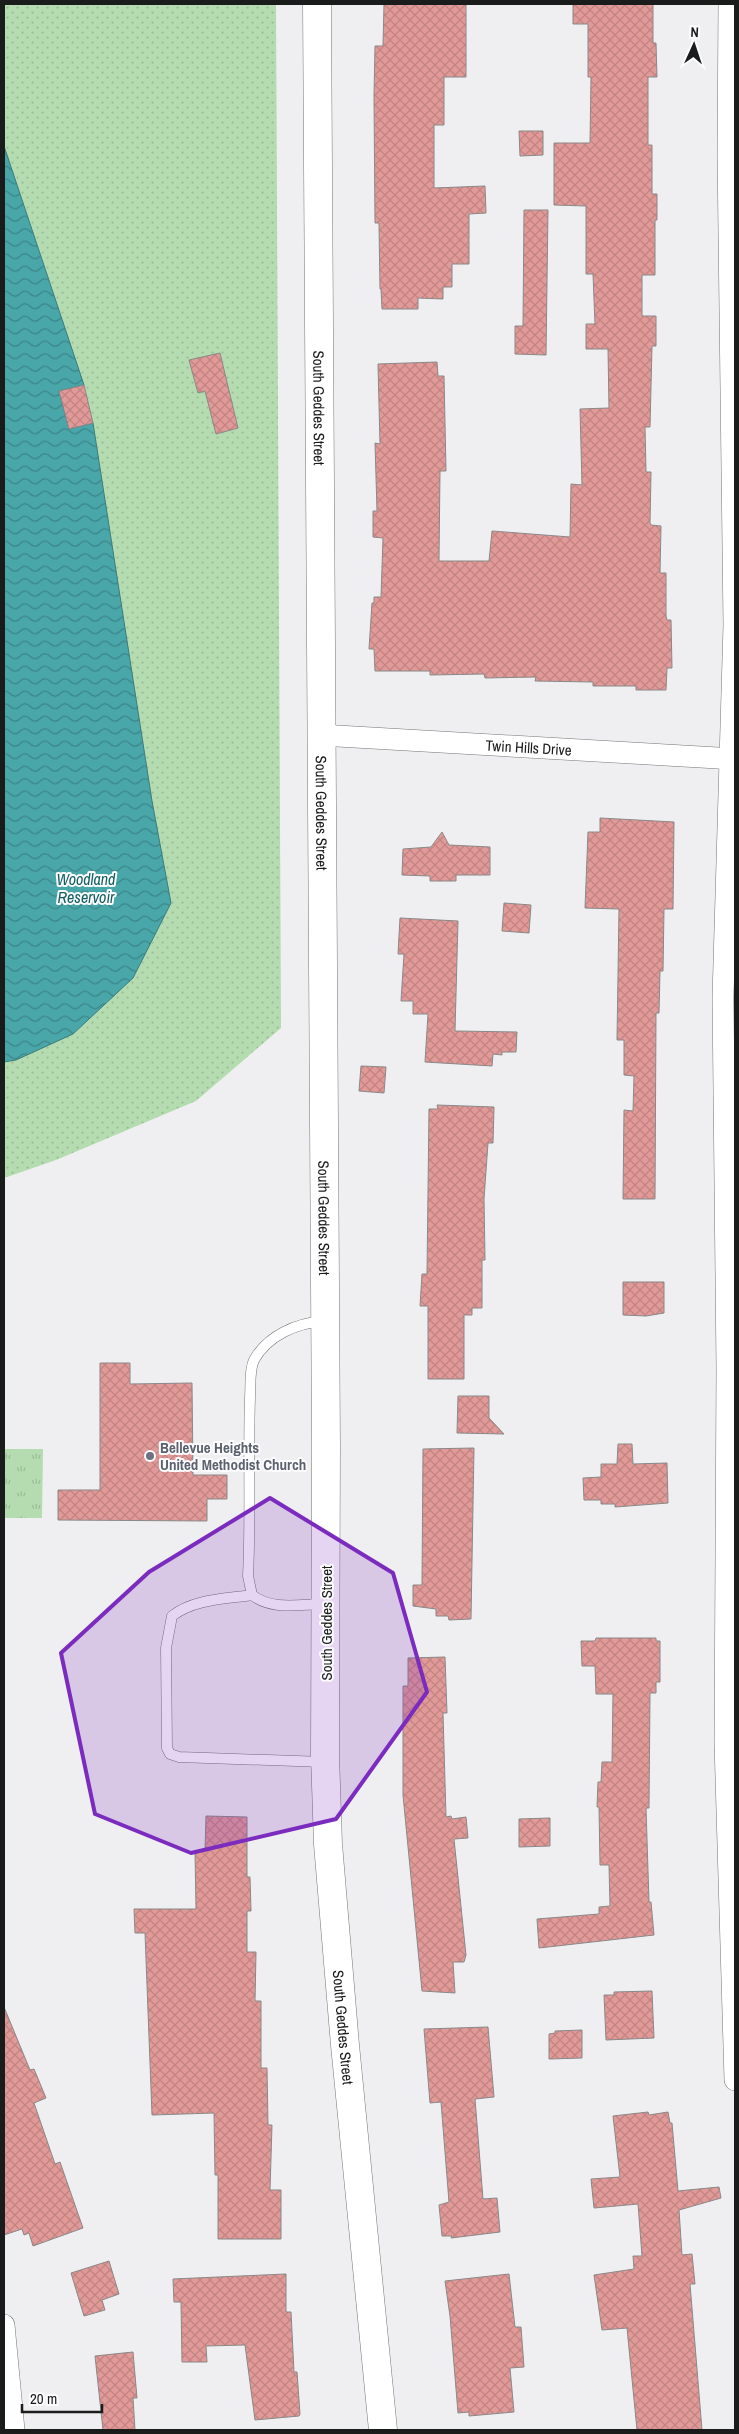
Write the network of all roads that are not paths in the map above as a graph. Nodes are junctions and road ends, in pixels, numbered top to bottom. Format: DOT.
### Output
graph roads {
  1 [pos="317,4"];
  2 [pos="729,4"];
  3 [pos="320,736"];
  4 [pos="733,759"];
  5 [pos="325,1321"];
  6 [pos="252,1595"];
  7 [pos="326,1604"];
  8 [pos="326,1762"];
  9 [pos="735,2080"];
  10 [pos="4,2325"];
  11 [pos="14,2430"];
  12 [pos="383,2430"];
  1 -- 3 [label="main road, South Geddes Street"];
  2 -- 4 [label="street"];
  3 -- 4 [label="street, Twin Hills Drive"];
  3 -- 5 [label="main road, South Geddes Street"];
  4 -- 9 [label="street"];
  5 -- 6 [label="lane"];
  5 -- 7 [label="main road, South Geddes Street"];
  6 -- 7 [label="lane"];
  6 -- 8 [label="lane"];
  7 -- 8 [label="main road, South Geddes Street"];
  8 -- 12 [label="main road, South Geddes Street"];
  10 -- 11 [label="street"];
}
